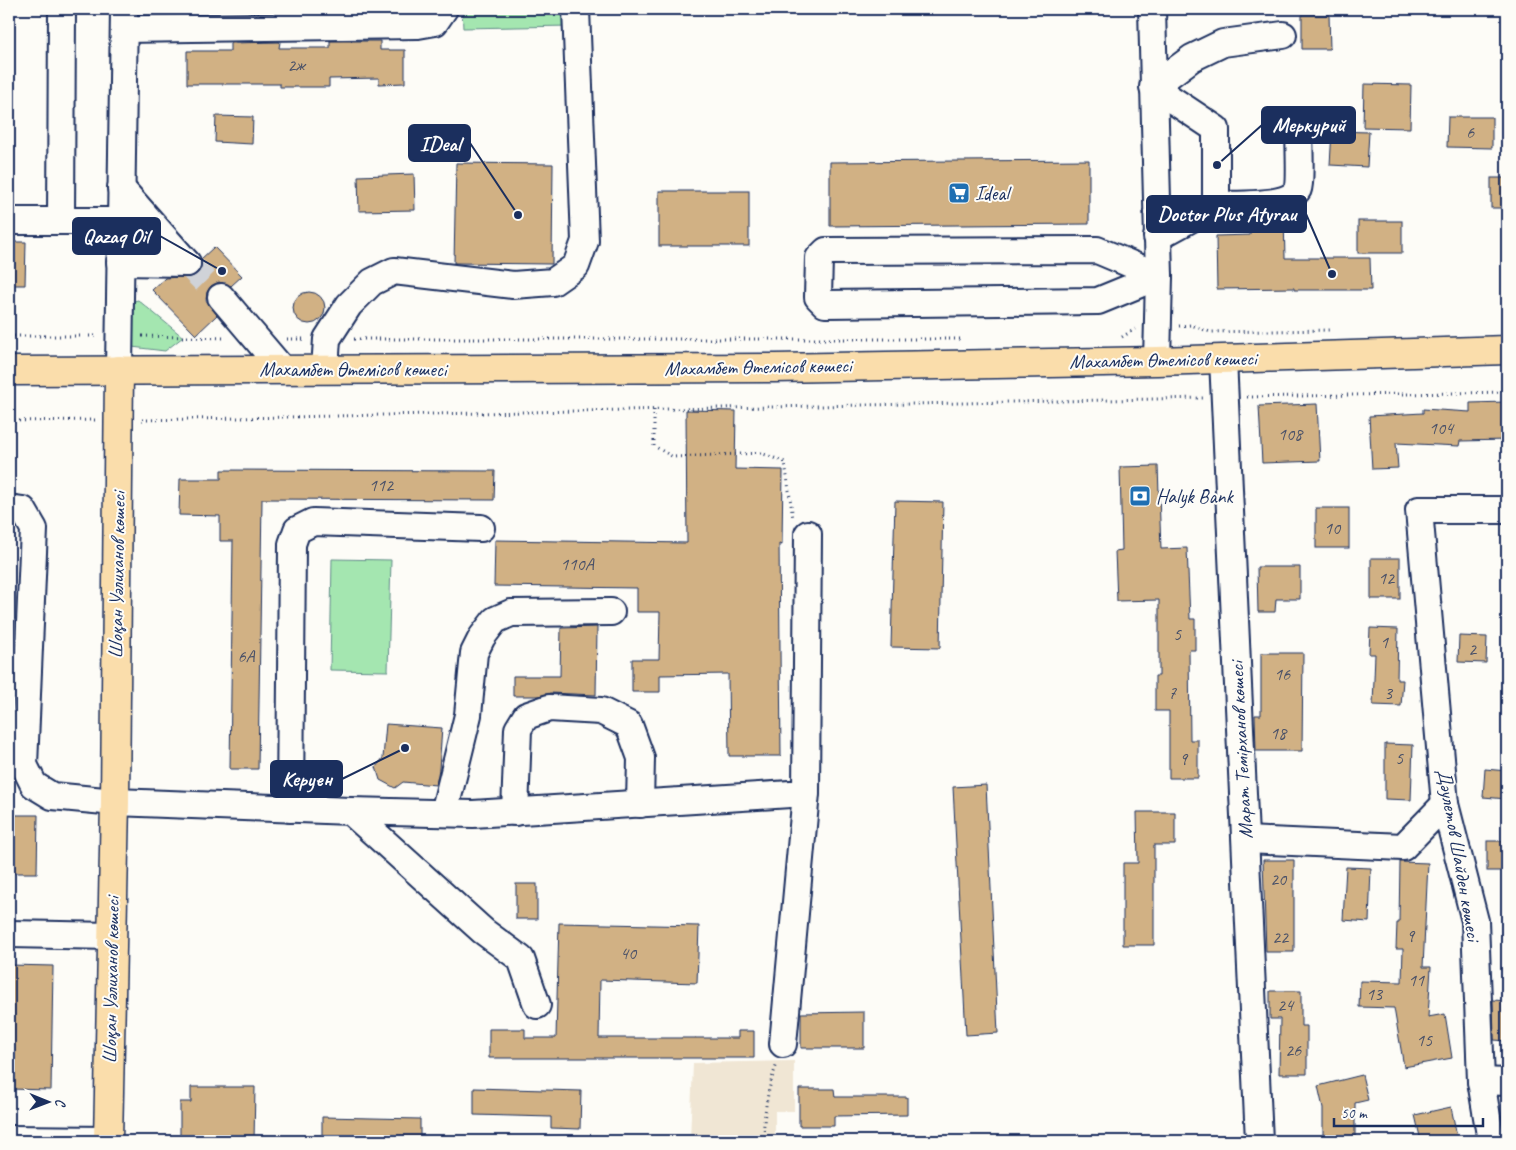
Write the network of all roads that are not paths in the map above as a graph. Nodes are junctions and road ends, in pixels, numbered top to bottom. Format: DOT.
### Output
graph roads {
  1 [pos="62,9"];
  2 [pos="444,9"];
  3 [pos="576,9"];
  4 [pos="1152,9"];
  5 [pos="124,19"];
  6 [pos="1283,35"];
  7 [pos="1153,87"];
  8 [pos="1299,127"];
  9 [pos="122,188"];
  10 [pos="1216,205"];
  11 [pos="9,221"];
  12 [pos="61,221"];
  13 [pos="121,221"];
  14 [pos="1157,237"];
  15 [pos="120,262"];
  16 [pos="1159,276"];
  17 [pos="221,298"];
  18 [pos="1507,350"];
  19 [pos="1223,359"];
  20 [pos="1158,361"];
  21 [pos="282,369"];
  22 [pos="325,369"];
  23 [pos="119,370"];
  24 [pos="9,371"];
  25 [pos="9,508"];
  26 [pos="1507,510"];
  27 [pos="481,528"];
  28 [pos="808,534"];
  29 [pos="612,612"];
  30 [pos="806,794"];
  31 [pos="115,802"];
  32 [pos="640,804"];
  33 [pos="1445,804"];
  34 [pos="290,809"];
  35 [pos="350,811"];
  36 [pos="515,812"];
  37 [pos="444,814"];
  38 [pos="1246,840"];
  39 [pos="9,934"];
  40 [pos="112,936"];
  41 [pos="537,1005"];
  42 [pos="783,1044"];
  43 [pos="1481,1081"];
  44 [pos="1507,1082"];
  45 [pos="9,1139"];
  46 [pos="108,1141"];
  47 [pos="1259,1141"];
  48 [pos="1491,1141"];
  1 -- 12 [label="street"];
  2 -- 5 [label="street"];
  3 -- 22 [label="street"];
  4 -- 7 [label="street"];
  5 -- 9 [label="street, Шоқан Уәлиханов көшесі"];
  6 -- 7 [label="street"];
  7 -- 10 [label="street"];
  7 -- 14 [label="street"];
  8 -- 10 [label="street"];
  9 -- 13 [label="street, Шоқан Уәлиханов көшесі"];
  9 -- 15 [label="street"];
  10 -- 14 [label="street"];
  11 -- 12 [label="street"];
  12 -- 13 [label="street"];
  13 -- 15 [label="street, Шоқан Уәлиханов көшесі"];
  14 -- 16 [label="street"];
  15 -- 23 [label="street, Шоқан Уәлиханов көшесі"];
  16 -- 16 [label="street"];
  16 -- 20 [label="street"];
  17 -- 21 [label="street"];
  18 -- 19 [label="main road, Махамбет Өтемісов көшесі"];
  19 -- 20 [label="main road, Махамбет Өтемісов көшесі"];
  19 -- 38 [label="street, Марат Темірханов көшесі"];
  20 -- 22 [label="main road, Махамбет Өтемісов көшесі"];
  21 -- 22 [label="main road, Махамбет Өтемісов көшесі"];
  21 -- 23 [label="main road, Махамбет Өтемісов көшесі"];
  23 -- 24 [label="main road, Махамбет Өтемісов көшесі"];
  23 -- 31 [label="main road, Шоқан Уәлиханов көшесі"];
  25 -- 31 [label="street"];
  26 -- 33 [label="street, Дәулетов Шайден көшесі"];
  27 -- 34 [label="street"];
  28 -- 30 [label="street"];
  29 -- 37 [label="street"];
  30 -- 32 [label="street"];
  30 -- 42 [label="street"];
  31 -- 34 [label="street"];
  31 -- 40 [label="main road, Шоқан Уәлиханов көшесі"];
  32 -- 36 [label="street"];
  32 -- 36 [label="street"];
  33 -- 38 [label="street"];
  33 -- 43 [label="street, Дәулетов Шайден көшесі"];
  34 -- 35 [label="street"];
  35 -- 37 [label="street"];
  35 -- 41 [label="street"];
  36 -- 37 [label="street"];
  38 -- 47 [label="street, Марат Темірханов көшесі"];
  39 -- 40 [label="street"];
  40 -- 46 [label="main road, Шоқан Уәлиханов көшесі"];
  43 -- 44 [label="street"];
  43 -- 48 [label="street, Дәулетов Шайден көшесі"];
  45 -- 46 [label="street"];
}
